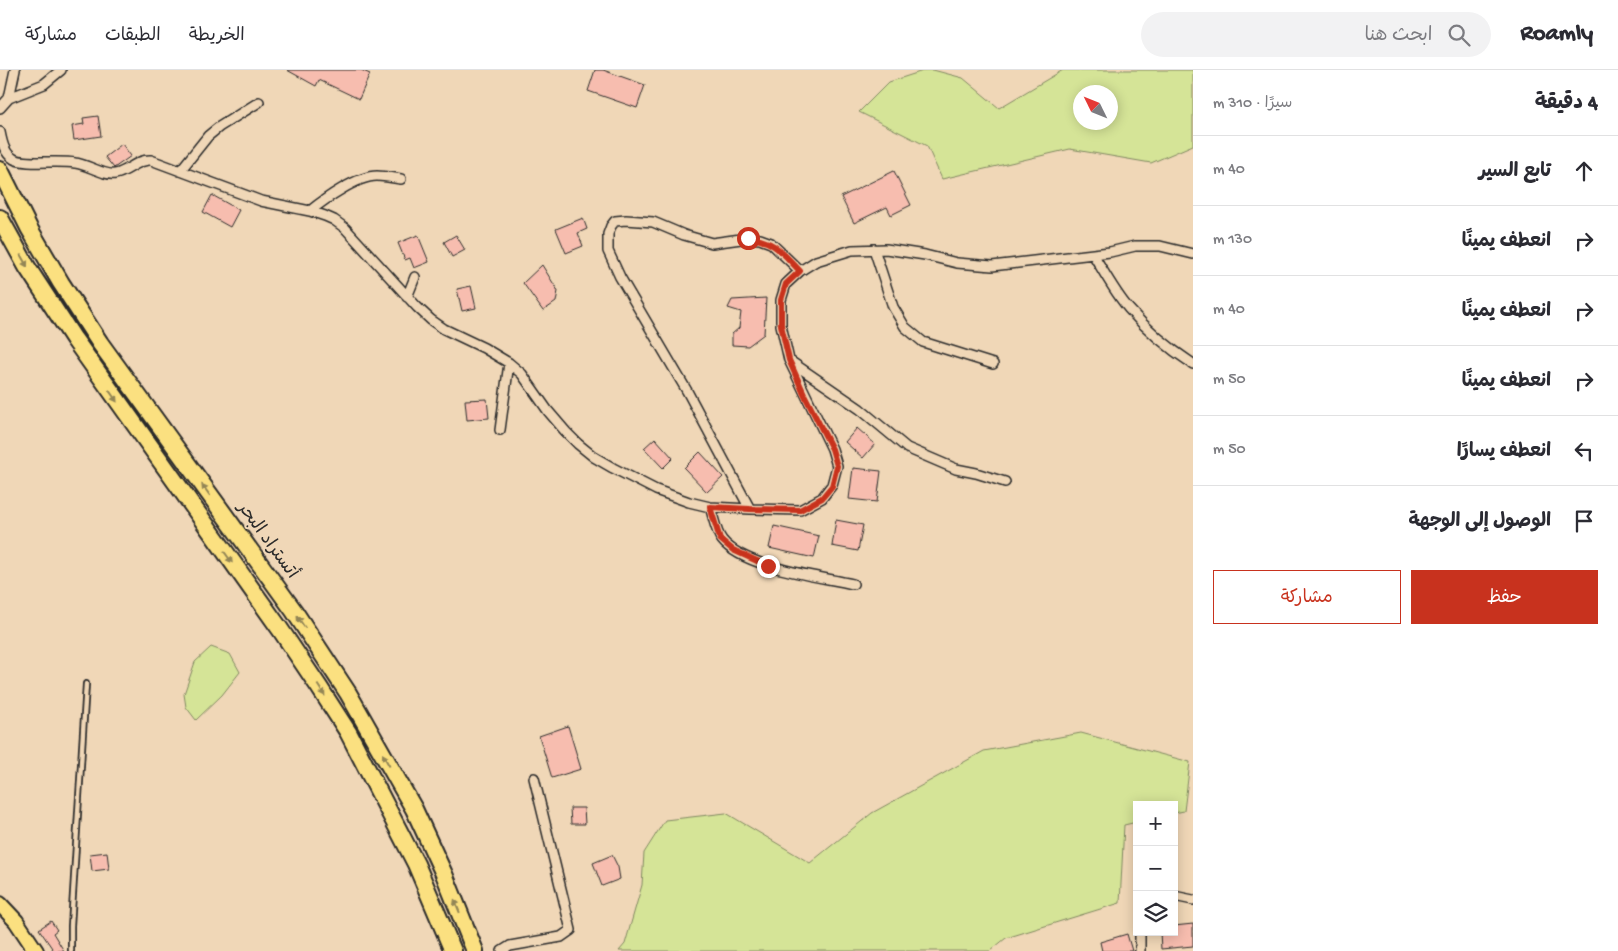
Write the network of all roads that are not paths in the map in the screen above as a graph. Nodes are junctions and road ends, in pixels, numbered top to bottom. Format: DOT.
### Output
graph roads {
  1 [pos="15,70"];
  2 [pos="61,70"];
  3 [pos="9,98"];
  4 [pos="259,102"];
  5 [pos="0,108"];
  6 [pos="0,132"];
  7 [pos="0,170"];
  8 [pos="180,171"];
  9 [pos="401,179"];
  10 [pos="310,211"];
  11 [pos="0,218"];
  12 [pos="874,249"];
  13 [pos="1093,254"];
  14 [pos="1193,254"];
  15 [pos="800,271"];
  16 [pos="415,277"];
  17 [pos="407,297"];
  18 [pos="789,360"];
  19 [pos="509,363"];
  20 [pos="993,364"];
  21 [pos="1193,364"];
  22 [pos="500,430"];
  23 [pos="1005,482"];
  24 [pos="710,507"];
  25 [pos="750,509"];
  26 [pos="853,584"];
  27 [pos="86,684"];
  28 [pos="534,778"];
  29 [pos="1178,897"];
  30 [pos="1193,900"];
  31 [pos="0,904"];
  32 [pos="1140,936"];
  33 [pos="36,951"];
  34 [pos="71,951"];
  35 [pos="453,951"];
  36 [pos="475,951"];
  37 [pos="502,951"];
  38 [pos="1140,951"];
  1 -- 3 [label="street"];
  2 -- 3 [label="street"];
  3 -- 5 [label="street"];
  4 -- 8 [label="street"];
  6 -- 8 [label="street"];
  36 -- 7 [label="highway, أتستراد البحر, one-way"];
  8 -- 10 [label="street"];
  9 -- 10 [label="street"];
  10 -- 17 [label="street"];
  11 -- 35 [label="highway, one-way"];
  12 -- 13 [label="street"];
  12 -- 15 [label="street"];
  12 -- 20 [label="street"];
  13 -- 14 [label="street"];
  13 -- 21 [label="street"];
  15 -- 18 [label="street"];
  15 -- 25 [label="street"];
  16 -- 17 [label="street"];
  17 -- 19 [label="street"];
  18 -- 23 [label="street"];
  18 -- 25 [label="street"];
  19 -- 22 [label="street"];
  19 -- 24 [label="street"];
  24 -- 25 [label="street"];
  24 -- 26 [label="street"];
  27 -- 34 [label="lane"];
  28 -- 37 [label="street"];
  29 -- 30 [label="street"];
  31 -- 33 [label="main road"];
  32 -- 38 [label="street"];
}
